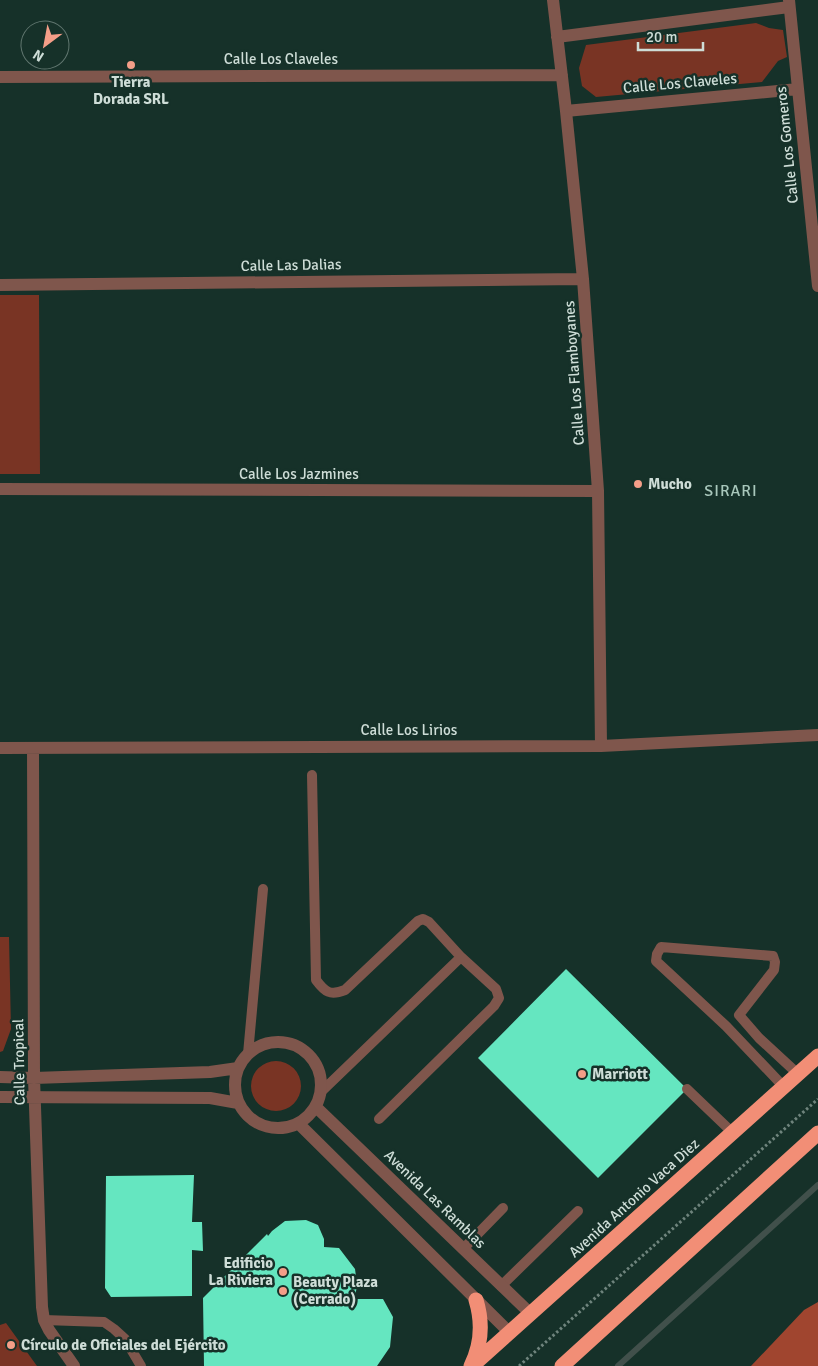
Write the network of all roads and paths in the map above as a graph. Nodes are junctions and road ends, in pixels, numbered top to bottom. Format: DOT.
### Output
graph roads {
  1 [pos="553,0"];
  2 [pos="789,3"];
  3 [pos="557,36"];
  4 [pos="562,74"];
  5 [pos="0,77"];
  6 [pos="798,88"];
  7 [pos="566,111"];
  8 [pos="583,279"];
  9 [pos="0,285"];
  10 [pos="818,286"];
  11 [pos="0,489"];
  12 [pos="598,491"];
  13 [pos="818,735"];
  14 [pos="601,746"];
  15 [pos="0,748"];
  16 [pos="33,748"];
  17 [pos="312,775"];
  18 [pos="263,889"];
  19 [pos="461,957"];
  20 [pos="739,1015"];
  21 [pos="726,1026"];
  22 [pos="248,1054"];
  23 [pos="818,1056"];
  24 [pos="238,1068"];
  25 [pos="798,1074"];
  26 [pos="0,1077"];
  27 [pos="34,1078"];
  28 [pos="784,1087"];
  29 [pos="687,1089"];
  30 [pos="322,1091"];
  31 [pos="0,1097"];
  32 [pos="35,1097"];
  33 [pos="818,1099"];
  34 [pos="238,1102"];
  35 [pos="316,1107"];
  36 [pos="379,1119"];
  37 [pos="299,1124"];
  38 [pos="733,1133"];
  39 [pos="818,1134"];
  40 [pos="503,1208"];
  41 [pos="578,1211"];
  42 [pos="463,1249"];
  43 [pos="502,1286"];
  44 [pos="476,1300"];
  45 [pos="531,1314"];
  46 [pos="44,1320"];
  47 [pos="510,1333"];
  48 [pos="74,1366"];
  49 [pos="141,1366"];
  50 [pos="472,1366"];
  51 [pos="519,1366"];
  52 [pos="562,1366"];
  1 -- 3 [label="street, Calle Los Flamboyanes"];
  2 -- 3 [label="street"];
  2 -- 6 [label="street, Calle Los Gomeros"];
  3 -- 4 [label="street, Calle Los Flamboyanes"];
  4 -- 5 [label="street, Calle Los Claveles"];
  4 -- 7 [label="street, Calle Los Flamboyanes"];
  6 -- 7 [label="street, Calle Los Claveles"];
  6 -- 10 [label="street, Calle Los Gomeros"];
  7 -- 8 [label="street, Calle Los Flamboyanes"];
  8 -- 9 [label="street, Calle Las Dalias"];
  8 -- 12 [label="street, Calle Los Flamboyanes"];
  11 -- 12 [label="street, Calle Los Jazmines"];
  12 -- 14 [label="street, Calle Los Flamboyanes"];
  13 -- 14 [label="street, Calle Los Lirios"];
  14 -- 16 [label="street, Calle Los Lirios"];
  15 -- 16 [label="street, Calle Los Lirios"];
  16 -- 27 [label="street, Calle Tropical"];
  17 -- 19 [label="lane"];
  18 -- 22 [label="lane"];
  19 -- 30 [label="lane"];
  19 -- 36 [label="lane"];
  20 -- 21 [label="lane"];
  20 -- 21 [label="lane"];
  20 -- 25 [label="lane"];
  21 -- 28 [label="lane"];
  22 -- 24 [label="street"];
  22 -- 30 [label="street"];
  23 -- 25 [label="highway, Avenida Antonio Vaca Diez"];
  24 -- 27 [label="street"];
  24 -- 34 [label="street"];
  25 -- 28 [label="highway, Avenida Antonio Vaca Diez"];
  26 -- 27 [label="street"];
  27 -- 32 [label="street, Calle Tropical"];
  28 -- 38 [label="highway, Avenida Antonio Vaca Diez"];
  29 -- 38 [label="lane"];
  30 -- 35 [label="street"];
  31 -- 32 [label="street"];
  32 -- 34 [label="street"];
  32 -- 46 [label="street, Calle Tropical"];
  33 -- 51 [label="path"];
  34 -- 37 [label="street"];
  35 -- 37 [label="street"];
  35 -- 42 [label="street, Avenida Las Ramblas"];
  37 -- 44 [label="street"];
  38 -- 45 [label="highway, Avenida Antonio Vaca Diez"];
  39 -- 52 [label="highway"];
  40 -- 42 [label="lane"];
  41 -- 43 [label="lane"];
  42 -- 43 [label="street, Avenida Las Ramblas"];
  43 -- 45 [label="street, Avenida Las Ramblas"];
  44 -- 47 [label="street"];
  44 -- 50 [label="highway"];
  45 -- 47 [label="highway, Avenida Antonio Vaca Diez"];
  46 -- 48 [label="street, Calle Tropical"];
  46 -- 49 [label="lane"];
  47 -- 50 [label="highway, Avenida Antonio Vaca Diez"];
}
